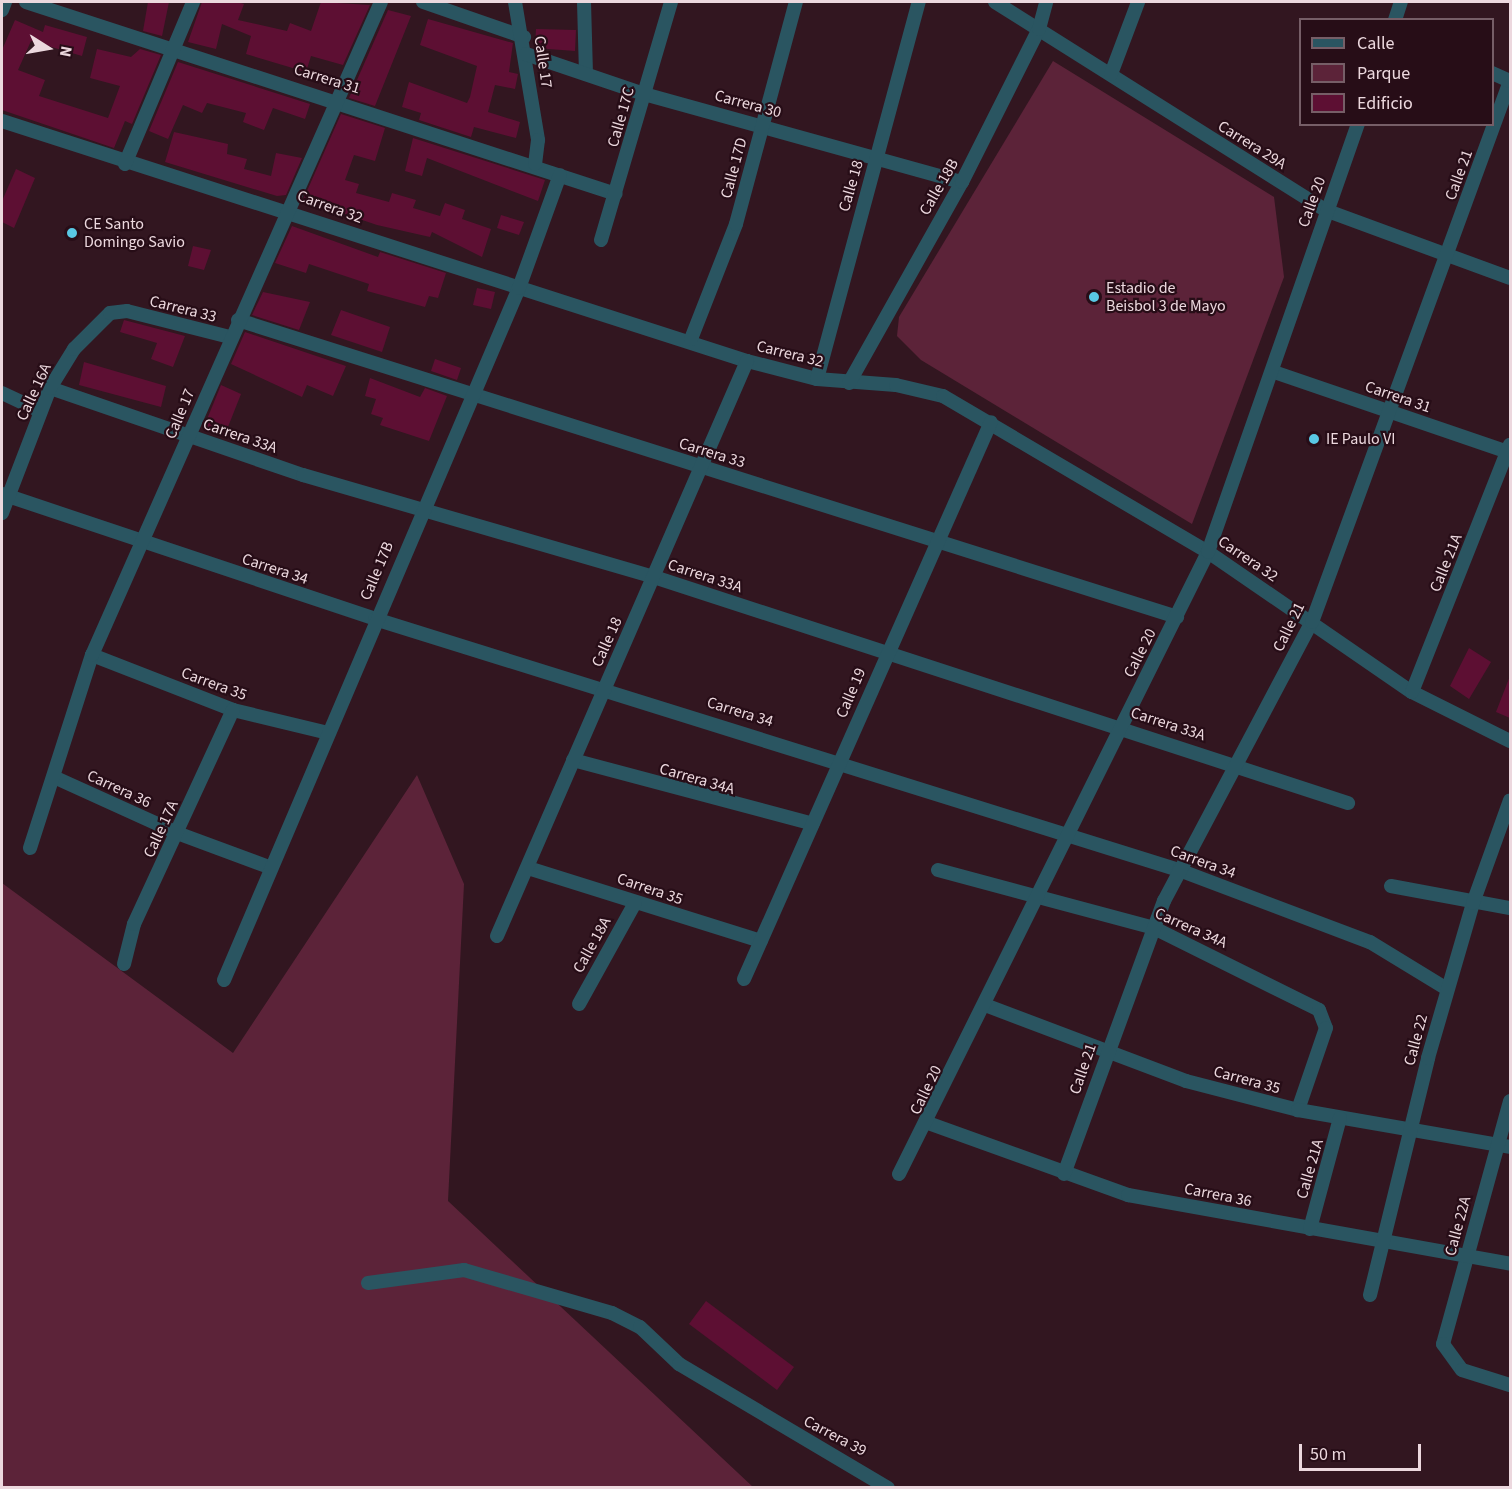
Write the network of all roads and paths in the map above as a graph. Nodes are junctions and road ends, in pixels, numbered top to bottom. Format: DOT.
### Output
graph roads {
  1 [pos="5,2"];
  2 [pos="26,2"];
  3 [pos="193,2"];
  4 [pos="381,2"];
  5 [pos="423,2"];
  6 [pos="515,2"];
  7 [pos="584,2"];
  8 [pos="671,2"];
  9 [pos="795,2"];
  10 [pos="919,2"];
  11 [pos="995,2"];
  12 [pos="1046,2"];
  13 [pos="1138,2"];
  14 [pos="1401,2"];
  15 [pos="2,10"];
  16 [pos="1396,18"];
  17 [pos="1039,29"];
  18 [pos="524,37"];
  19 [pos="172,49"];
  20 [pos="526,54"];
  21 [pos="586,74"];
  22 [pos="1111,74"];
  23 [pos="1494,74"];
  24 [pos="1510,81"];
  25 [pos="644,94"];
  26 [pos="337,99"];
  27 [pos="2,121"];
  28 [pos="762,125"];
  29 [pos="1494,125"];
  30 [pos="1357,126"];
  31 [pos="1494,126"];
  32 [pos="877,155"];
  33 [pos="125,164"];
  34 [pos="535,164"];
  35 [pos="560,175"];
  36 [pos="962,182"];
  37 [pos="616,194"];
  38 [pos="287,209"];
  39 [pos="1325,210"];
  40 [pos="601,240"];
  41 [pos="1447,256"];
  42 [pos="1510,278"];
  43 [pos="519,288"];
  44 [pos="127,311"];
  45 [pos="238,320"];
  46 [pos="230,337"];
  47 [pos="691,339"];
  48 [pos="747,361"];
  49 [pos="1274,372"];
  50 [pos="817,379"];
  51 [pos="849,382"];
  52 [pos="50,388"];
  53 [pos="2,393"];
  54 [pos="471,398"];
  55 [pos="40,411"];
  56 [pos="1390,411"];
  57 [pos="991,422"];
  58 [pos="190,436"];
  59 [pos="1510,450"];
  60 [pos="704,468"];
  61 [pos="6,495"];
  62 [pos="422,508"];
  63 [pos="2,513"];
  64 [pos="934,540"];
  65 [pos="139,542"];
  66 [pos="1208,552"];
  67 [pos="654,577"];
  68 [pos="1177,617"];
  69 [pos="375,619"];
  70 [pos="1312,622"];
  71 [pos="886,653"];
  72 [pos="92,655"];
  73 [pos="604,688"];
  74 [pos="1412,692"];
  75 [pos="233,710"];
  76 [pos="1122,726"];
  77 [pos="328,733"];
  78 [pos="1510,741"];
  79 [pos="573,760"];
  80 [pos="840,762"];
  81 [pos="1235,763"];
  82 [pos="56,778"];
  83 [pos="1510,800"];
  84 [pos="1348,803"];
  85 [pos="813,824"];
  86 [pos="177,833"];
  87 [pos="1066,834"];
  88 [pos="30,848"];
  89 [pos="269,867"];
  90 [pos="528,868"];
  91 [pos="938,870"];
  92 [pos="1179,870"];
  93 [pos="1390,886"];
  94 [pos="1040,893"];
  95 [pos="634,903"];
  96 [pos="1473,903"];
  97 [pos="1510,908"];
  98 [pos="1154,927"];
  99 [pos="497,936"];
  100 [pos="761,941"];
  101 [pos="124,964"];
  102 [pos="744,978"];
  103 [pos="224,980"];
  104 [pos="1447,989"];
  105 [pos="579,1004"];
  106 [pos="985,1005"];
  107 [pos="1107,1051"];
  108 [pos="1510,1101"];
  109 [pos="1298,1110"];
  110 [pos="1340,1119"];
  111 [pos="928,1123"];
  112 [pos="1413,1130"];
  113 [pos="1504,1145"];
  114 [pos="899,1174"];
  115 [pos="1064,1174"];
  116 [pos="1310,1229"];
  117 [pos="1382,1243"];
  118 [pos="1468,1254"];
  119 [pos="1510,1264"];
  120 [pos="368,1283"];
  121 [pos="1370,1295"];
  122 [pos="1510,1385"];
  123 [pos="888,1488"];
  1 -- 15 [label="street"];
  2 -- 19 [label="street, Carrera 31"];
  3 -- 19 [label="street"];
  4 -- 26 [label="street, Calle 17"];
  5 -- 18 [label="street"];
  6 -- 18 [label="street, Calle 17"];
  7 -- 21 [label="street"];
  8 -- 25 [label="street, Calle 17C"];
  9 -- 28 [label="street, Calle 17D"];
  10 -- 32 [label="street, Calle 18"];
  11 -- 17 [label="street, Carrera 29A"];
  12 -- 17 [label="street, Calle 18B"];
  13 -- 22 [label="street"];
  14 -- 16 [label="street"];
  17 -- 22 [label="street, Carrera 29A"];
  17 -- 36 [label="street, Calle 18B"];
  18 -- 20 [label="street, Calle 17"];
  19 -- 26 [label="street, Carrera 31"];
  19 -- 33 [label="street"];
  20 -- 21 [label="street, Carrera 30"];
  20 -- 34 [label="street, Calle 17"];
  21 -- 25 [label="street, Carrera 30"];
  22 -- 39 [label="street, Carrera 29A"];
  23 -- 24 [label="street"];
  24 -- 29 [label="street, Calle 21"];
  25 -- 28 [label="street, Carrera 30"];
  25 -- 37 [label="street, Calle 17C"];
  26 -- 34 [label="street, Carrera 31"];
  26 -- 38 [label="street, Calle 17"];
  27 -- 33 [label="street, Carrera 32"];
  28 -- 32 [label="street, Carrera 30"];
  28 -- 47 [label="street, Calle 17D"];
  30 -- 39 [label="street, Calle 20"];
  31 -- 41 [label="street, Calle 21"];
  32 -- 36 [label="street, Carrera 30"];
  32 -- 50 [label="street, Calle 18"];
  33 -- 38 [label="street, Carrera 32"];
  34 -- 35 [label="street, Carrera 31"];
  35 -- 37 [label="street, Carrera 31"];
  35 -- 43 [label="street, Calle 17B"];
  36 -- 51 [label="street, Calle 18B"];
  37 -- 40 [label="street, Calle 17C"];
  38 -- 43 [label="street, Carrera 32"];
  38 -- 45 [label="street, Calle 17"];
  39 -- 41 [label="street, Carrera 29A"];
  39 -- 49 [label="street, Calle 20"];
  41 -- 42 [label="street, Carrera 29A"];
  41 -- 56 [label="street, Calle 21"];
  43 -- 47 [label="street, Carrera 32"];
  43 -- 54 [label="street, Calle 17B"];
  44 -- 46 [label="street, Carrera 33"];
  44 -- 52 [label="street, Calle 16A"];
  45 -- 46 [label="street, Calle 17"];
  45 -- 54 [label="street, Carrera 33"];
  46 -- 58 [label="street, Calle 17"];
  47 -- 48 [label="street, Carrera 32"];
  48 -- 50 [label="street, Carrera 32"];
  48 -- 60 [label="street, Calle 18"];
  49 -- 56 [label="street, Carrera 31"];
  49 -- 66 [label="street, Calle 20"];
  50 -- 51 [label="street, Carrera 32"];
  51 -- 57 [label="street, Carrera 32"];
  52 -- 55 [label="street, Calle 16A"];
  52 -- 58 [label="street, Carrera 33A"];
  53 -- 55 [label="street"];
  54 -- 60 [label="street, Carrera 33"];
  54 -- 62 [label="street, Calle 17B"];
  55 -- 61 [label="street, Calle 16A"];
  56 -- 59 [label="street, Carrera 31"];
  56 -- 70 [label="street, Calle 21"];
  57 -- 64 [label="street, Calle 19"];
  57 -- 66 [label="street, Carrera 32"];
  58 -- 62 [label="street, Carrera 33A"];
  58 -- 65 [label="street, Calle 17"];
  59 -- 74 [label="street, Calle 21A"];
  60 -- 64 [label="street, Carrera 33"];
  60 -- 67 [label="street, Calle 18"];
  61 -- 63 [label="street, Calle 16A"];
  61 -- 65 [label="street, Carrera 34"];
  62 -- 67 [label="street, Carrera 33A"];
  62 -- 69 [label="street, Calle 17B"];
  64 -- 68 [label="street, Carrera 33"];
  64 -- 71 [label="street, Calle 19"];
  65 -- 69 [label="street, Carrera 34"];
  65 -- 72 [label="street, Calle 17"];
  66 -- 68 [label="street, Calle 20"];
  66 -- 70 [label="street, Carrera 32"];
  67 -- 71 [label="street, Carrera 33A"];
  67 -- 73 [label="street, Calle 18"];
  68 -- 76 [label="street, Calle 20"];
  69 -- 73 [label="street, Carrera 34"];
  69 -- 77 [label="street, Calle 17B"];
  70 -- 74 [label="street, Carrera 32"];
  70 -- 81 [label="street, Calle 21"];
  71 -- 76 [label="street, Carrera 33A"];
  71 -- 80 [label="street, Calle 19"];
  72 -- 75 [label="street, Carrera 35"];
  72 -- 82 [label="street, Calle 17"];
  73 -- 79 [label="street, Calle 18"];
  73 -- 80 [label="street, Carrera 34"];
  74 -- 78 [label="street, Carrera 32"];
  75 -- 77 [label="street, Carrera 35"];
  75 -- 86 [label="street, Calle 17A"];
  76 -- 81 [label="street, Carrera 33A"];
  76 -- 87 [label="street, Calle 20"];
  77 -- 89 [label="street, Calle 17B"];
  79 -- 85 [label="street, Carrera 34A"];
  79 -- 90 [label="street, Calle 18"];
  80 -- 85 [label="street, Calle 19"];
  80 -- 87 [label="street, Carrera 34"];
  81 -- 84 [label="street, Carrera 33A"];
  81 -- 92 [label="street, Calle 21"];
  82 -- 86 [label="street, Carrera 36"];
  82 -- 88 [label="street, Calle 17"];
  83 -- 96 [label="street, Calle 22"];
  85 -- 100 [label="street, Calle 19"];
  86 -- 89 [label="street, Carrera 36"];
  86 -- 101 [label="street, Calle 17A"];
  87 -- 92 [label="street, Carrera 34"];
  87 -- 94 [label="street, Calle 20"];
  89 -- 103 [label="street, Calle 17B"];
  90 -- 95 [label="street, Carrera 35"];
  90 -- 99 [label="street, Calle 18"];
  91 -- 94 [label="street, Carrera 34A"];
  92 -- 98 [label="street, Calle 21"];
  92 -- 104 [label="street, Carrera 34"];
  93 -- 96 [label="street"];
  94 -- 98 [label="street, Carrera 34A"];
  94 -- 106 [label="street, Calle 20"];
  95 -- 100 [label="street, Carrera 35"];
  95 -- 105 [label="street, Calle 18A"];
  96 -- 97 [label="street"];
  96 -- 104 [label="street, Calle 22"];
  98 -- 107 [label="street, Calle 21"];
  98 -- 109 [label="street, Carrera 34A"];
  100 -- 102 [label="street, Calle 19"];
  104 -- 112 [label="street, Calle 22"];
  106 -- 107 [label="street, Carrera 35"];
  106 -- 111 [label="street, Calle 20"];
  107 -- 109 [label="street, Carrera 35"];
  107 -- 115 [label="street, Calle 21"];
  108 -- 113 [label="street, Calle 22A"];
  109 -- 110 [label="street, Carrera 35"];
  110 -- 112 [label="street, Carrera 35"];
  110 -- 116 [label="street, Calle 21A"];
  111 -- 114 [label="street, Calle 20"];
  111 -- 115 [label="street, Carrera 36"];
  112 -- 113 [label="street, Carrera 35"];
  112 -- 117 [label="street, Calle 22"];
  113 -- 118 [label="street, Calle 22A"];
  115 -- 116 [label="street, Carrera 36"];
  116 -- 117 [label="street, Carrera 36"];
  117 -- 118 [label="street, Carrera 36"];
  117 -- 121 [label="street, Calle 22"];
  118 -- 119 [label="street, Carrera 36"];
  118 -- 122 [label="street, Calle 22A"];
  120 -- 123 [label="street, Carrera 39"];
}
